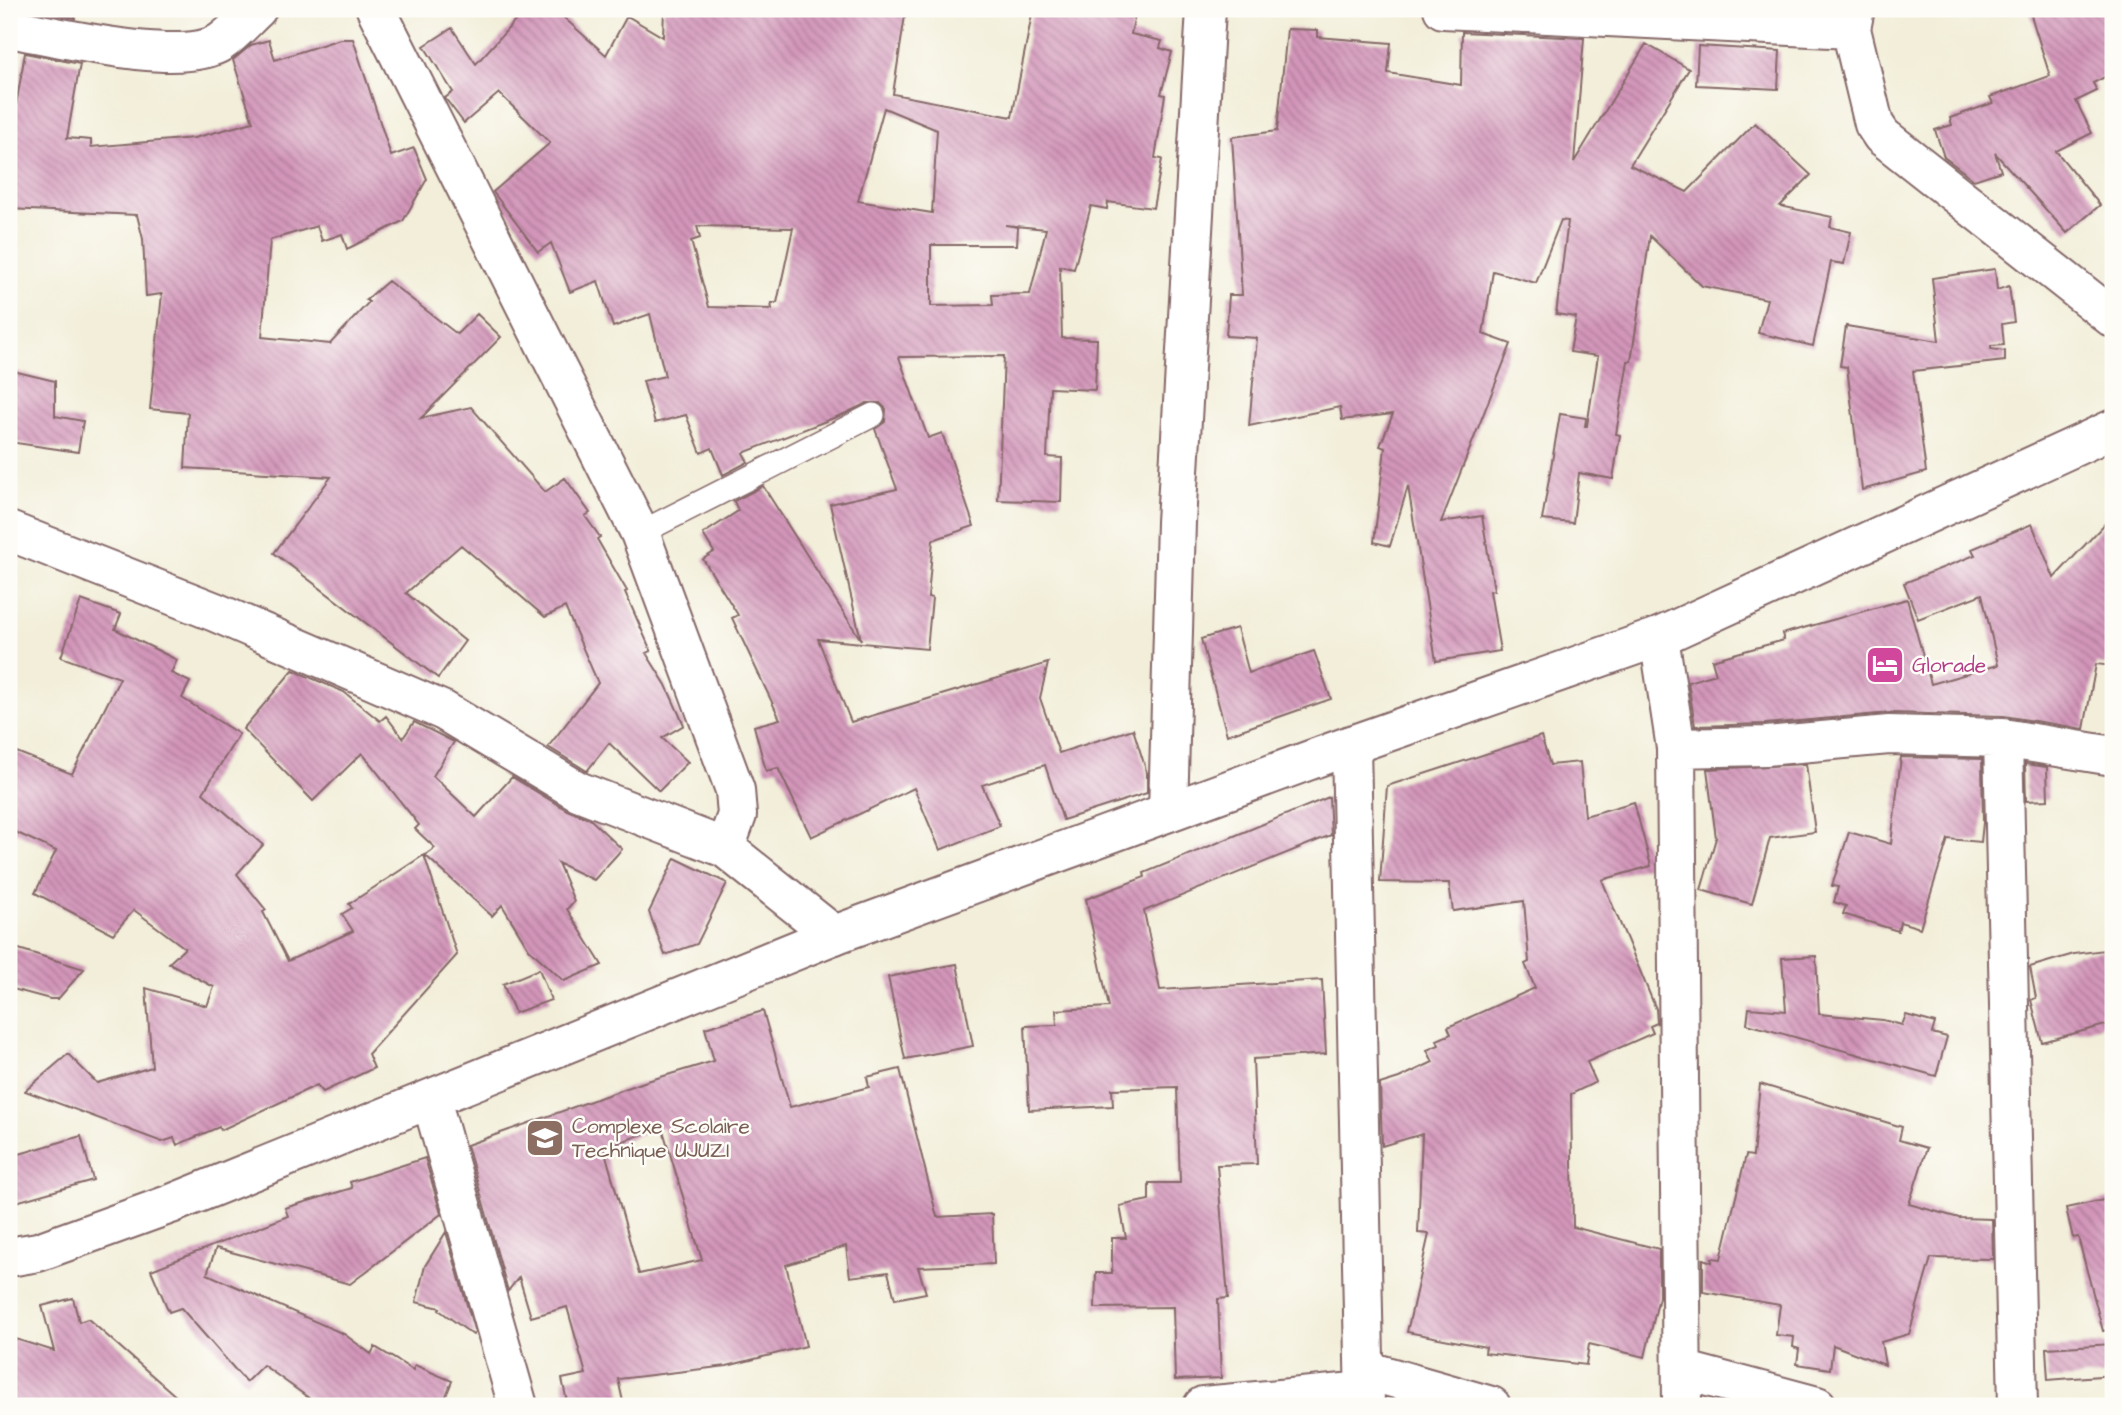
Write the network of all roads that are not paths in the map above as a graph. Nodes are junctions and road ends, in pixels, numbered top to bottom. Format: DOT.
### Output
graph roads {
  1 [pos="257,9"];
  2 [pos="376,9"];
  3 [pos="1206,9"];
  4 [pos="1443,9"];
  5 [pos="1853,19"];
  6 [pos="9,28"];
  7 [pos="2113,318"];
  8 [pos="873,415"];
  9 [pos="2113,429"];
  10 [pos="9,531"];
  11 [pos="640,533"];
  12 [pos="1659,637"];
  13 [pos="2003,738"];
  14 [pos="1351,745"];
  15 [pos="1675,748"];
  16 [pos="2113,756"];
  17 [pos="1168,813"];
  18 [pos="725,848"];
  19 [pos="834,935"];
  20 [pos="431,1099"];
  21 [pos="9,1257"];
  22 [pos="1682,1388"];
  23 [pos="1365,1389"];
  24 [pos="518,1406"];
  25 [pos="1203,1406"];
  26 [pos="1491,1406"];
  27 [pos="1817,1406"];
  28 [pos="2018,1406"];
  1 -- 6 [label="street"];
  2 -- 11 [label="street"];
  3 -- 17 [label="street"];
  4 -- 5 [label="street"];
  5 -- 7 [label="street"];
  8 -- 11 [label="lane"];
  9 -- 12 [label="street"];
  10 -- 18 [label="street"];
  11 -- 18 [label="street"];
  12 -- 14 [label="street"];
  12 -- 15 [label="street"];
  13 -- 15 [label="street"];
  13 -- 16 [label="street"];
  13 -- 28 [label="street"];
  14 -- 17 [label="street"];
  14 -- 23 [label="street"];
  15 -- 22 [label="street"];
  17 -- 19 [label="street"];
  18 -- 19 [label="street"];
  19 -- 20 [label="street"];
  20 -- 21 [label="street"];
  20 -- 24 [label="street"];
  22 -- 27 [label="street"];
  23 -- 25 [label="street"];
  23 -- 26 [label="street"];
}
